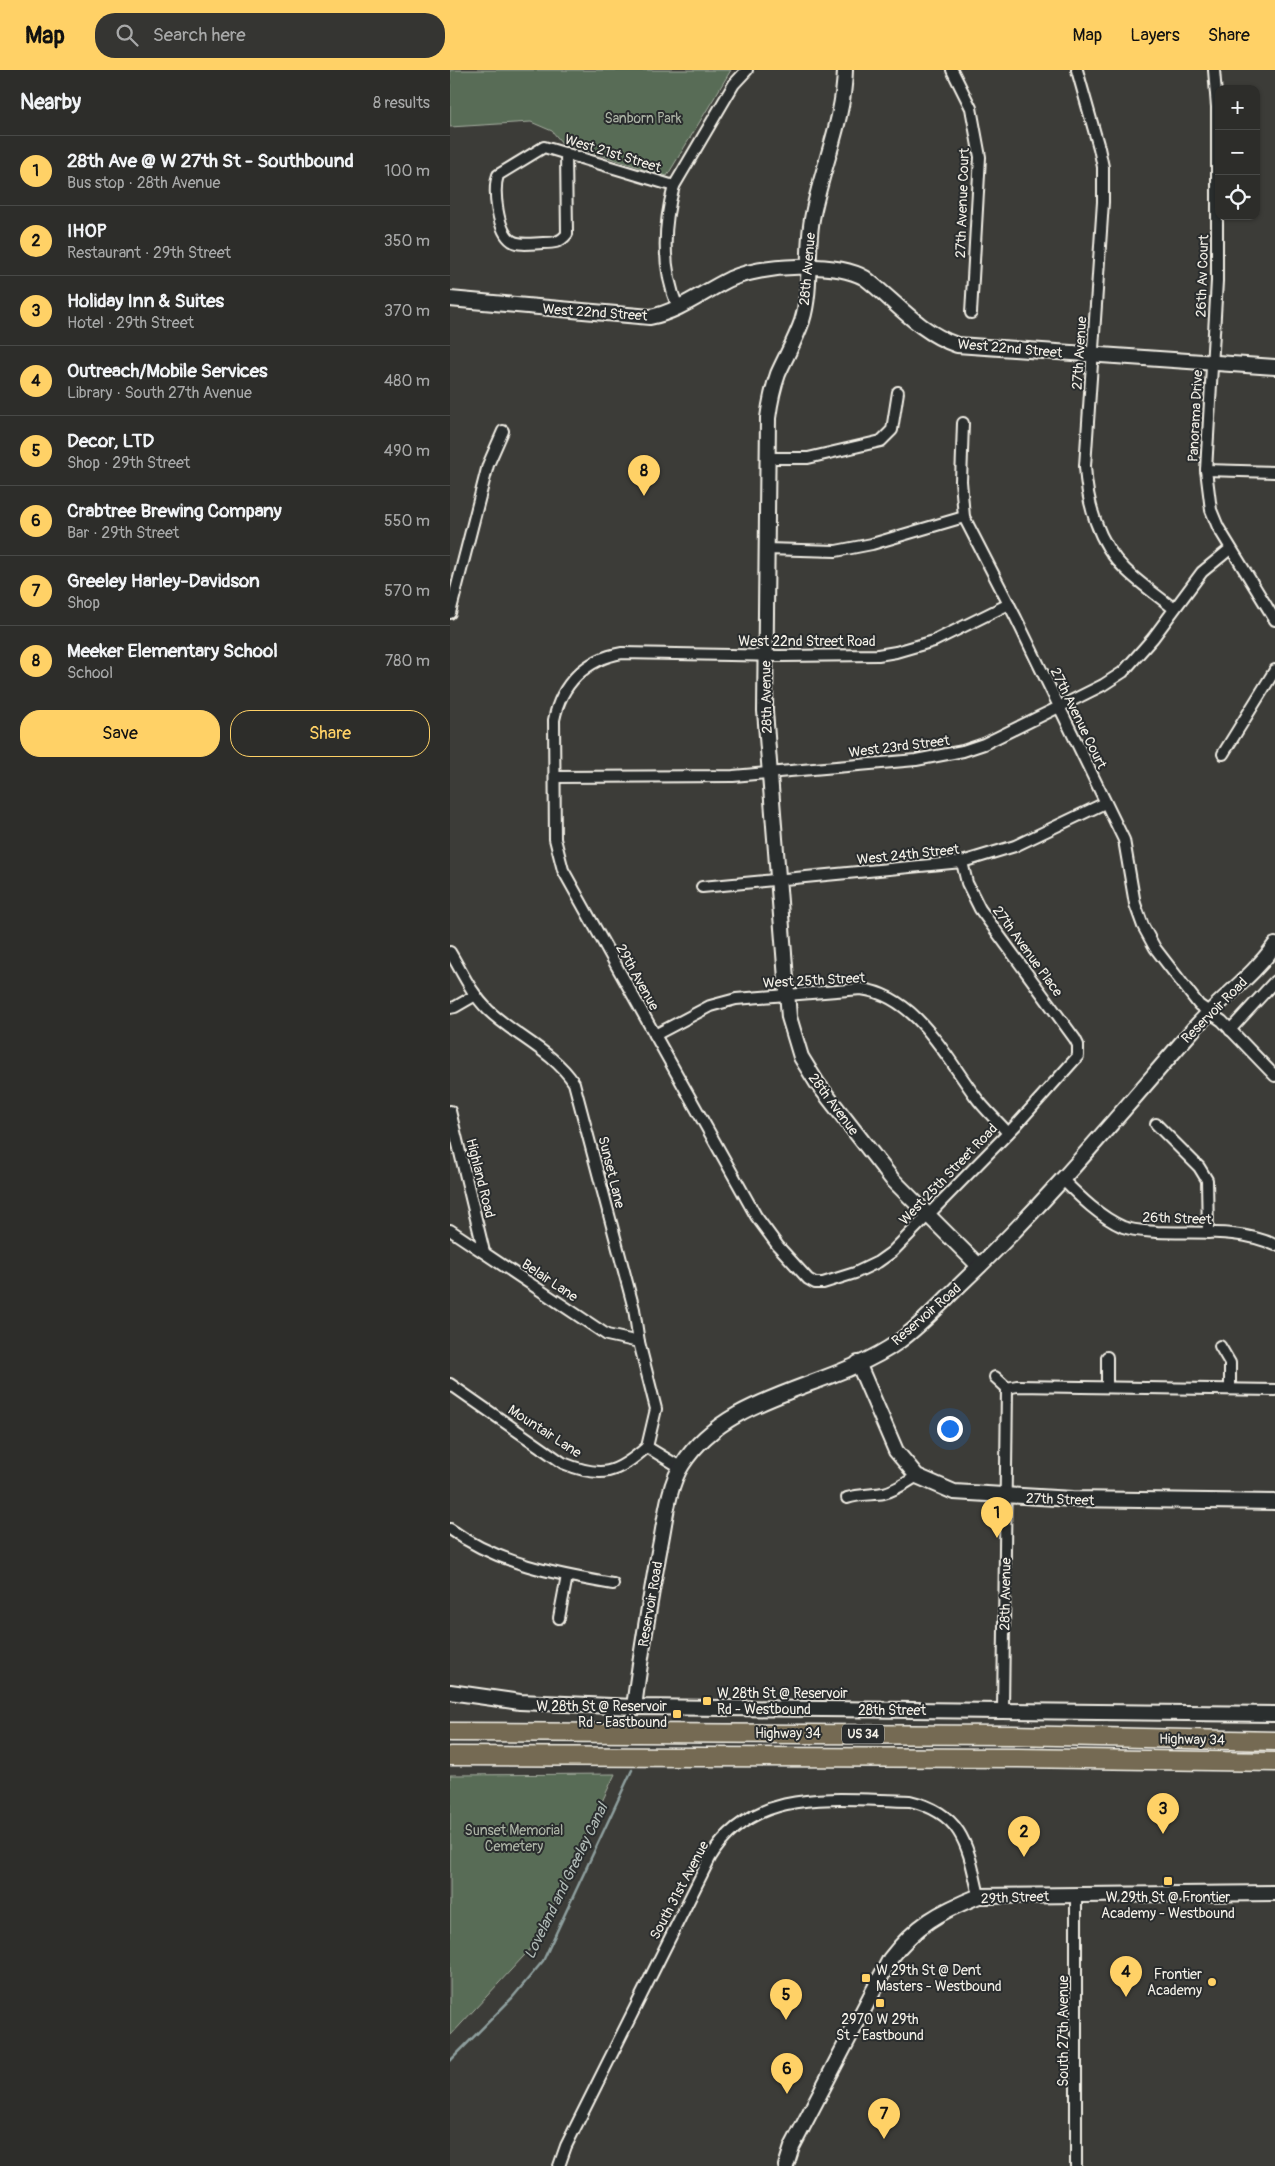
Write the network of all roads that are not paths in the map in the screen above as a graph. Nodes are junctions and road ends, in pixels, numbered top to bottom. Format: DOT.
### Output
graph roads {
  1 [pos="747,70"];
  2 [pos="846,70"];
  3 [pos="952,70"];
  4 [pos="1077,70"];
  5 [pos="1214,70"];
  6 [pos="566,154"];
  7 [pos="674,186"];
  8 [pos="808,268"];
  9 [pos="450,299"];
  10 [pos="678,308"];
  11 [pos="971,312"];
  12 [pos="1092,355"];
  13 [pos="1212,363"];
  14 [pos="1275,367"];
  15 [pos="898,392"];
  16 [pos="963,423"];
  17 [pos="503,431"];
  18 [pos="767,458"];
  19 [pos="1206,470"];
  20 [pos="1275,472"];
  21 [pos="964,516"];
  22 [pos="766,549"];
  23 [pos="1230,549"];
  24 [pos="1008,604"];
  25 [pos="1173,608"];
  26 [pos="450,613"];
  27 [pos="1275,620"];
  28 [pos="765,656"];
  29 [pos="595,660"];
  30 [pos="1275,670"];
  31 [pos="1059,708"];
  32 [pos="1223,754"];
  33 [pos="768,773"];
  34 [pos="555,777"];
  35 [pos="1105,803"];
  36 [pos="962,862"];
  37 [pos="778,880"];
  38 [pos="702,887"];
  39 [pos="1275,945"];
  40 [pos="450,952"];
  41 [pos="1275,981"];
  42 [pos="787,994"];
  43 [pos="474,996"];
  44 [pos="450,1008"];
  45 [pos="1208,1012"];
  46 [pos="1230,1030"];
  47 [pos="655,1035"];
  48 [pos="1079,1052"];
  49 [pos="1275,1076"];
  50 [pos="450,1111"];
  51 [pos="1156,1124"];
  52 [pos="1008,1132"];
  53 [pos="1063,1180"];
  54 [pos="928,1214"];
  55 [pos="450,1230"];
  56 [pos="1208,1233"];
  57 [pos="1275,1245"];
  58 [pos="484,1252"];
  59 [pos="979,1266"];
  60 [pos="815,1283"];
  61 [pos="639,1342"];
  62 [pos="1220,1346"];
  63 [pos="1107,1357"];
  64 [pos="858,1363"];
  65 [pos="995,1377"];
  66 [pos="450,1384"];
  67 [pos="1107,1387"];
  68 [pos="1007,1388"];
  69 [pos="1230,1389"];
  70 [pos="1275,1390"];
  71 [pos="647,1447"];
  72 [pos="680,1466"];
  73 [pos="916,1476"];
  74 [pos="1006,1497"];
  75 [pos="847,1498"];
  76 [pos="1275,1502"];
  77 [pos="450,1529"];
  78 [pos="567,1576"];
  79 [pos="613,1584"];
  80 [pos="559,1618"];
  81 [pos="450,1692"];
  82 [pos="634,1707"];
  83 [pos="1003,1710"];
  84 [pos="1275,1714"];
  85 [pos="450,1732"];
  86 [pos="1275,1741"];
  87 [pos="450,1756"];
  88 [pos="1275,1762"];
  89 [pos="1275,1893"];
  90 [pos="1076,1895"];
  91 [pos="979,1896"];
  92 [pos="559,2166"];
  93 [pos="786,2166"];
  94 [pos="1076,2166"];
  1 -- 7 [label="street"];
  2 -- 8 [label="street, 28th Avenue"];
  3 -- 11 [label="street, 27th Avenue Court"];
  4 -- 12 [label="street, 27th Avenue"];
  5 -- 13 [label="street, 26th Av Court"];
  6 -- 6 [label="street, West 21st Street"];
  6 -- 7 [label="street, West 21st Street"];
  7 -- 10 [label="street"];
  8 -- 10 [label="street, West 22nd Street"];
  8 -- 12 [label="street, West 22nd Street"];
  8 -- 18 [label="street, 28th Avenue"];
  9 -- 10 [label="street, West 22nd Street"];
  12 -- 13 [label="street, West 22nd Street"];
  12 -- 25 [label="street, 27th Avenue"];
  13 -- 14 [label="street, West 22nd Street"];
  13 -- 19 [label="street, Panorama Drive"];
  15 -- 18 [label="street"];
  16 -- 21 [label="street, 27th Avenue Court"];
  17 -- 26 [label="street"];
  18 -- 22 [label="street, 28th Avenue"];
  19 -- 20 [label="street, Panorama Drive"];
  19 -- 23 [label="street, Panorama Drive"];
  21 -- 22 [label="street"];
  21 -- 24 [label="street, 27th Avenue Court"];
  22 -- 28 [label="street, 28th Avenue"];
  23 -- 25 [label="street, West 23rd Street"];
  23 -- 27 [label="street, Panorama Drive"];
  24 -- 28 [label="street, West 22nd Street Road"];
  24 -- 31 [label="street, 27th Avenue Court"];
  25 -- 31 [label="street, West 23rd Street"];
  28 -- 29 [label="street, West 22nd Street Road"];
  28 -- 33 [label="street, 28th Avenue"];
  29 -- 34 [label="street, 29th Avenue"];
  30 -- 32 [label="street"];
  31 -- 33 [label="street, West 23rd Street"];
  31 -- 35 [label="street, 27th Avenue Court"];
  33 -- 34 [label="street, West 23rd Street"];
  33 -- 37 [label="street, 28th Avenue"];
  34 -- 47 [label="street, 29th Avenue"];
  35 -- 36 [label="street, West 24th Street"];
  35 -- 45 [label="street, 27th Avenue Court"];
  36 -- 37 [label="street, West 24th Street"];
  36 -- 48 [label="street, 27th Avenue Place"];
  37 -- 38 [label="street, West 24th Street"];
  37 -- 42 [label="street, 28th Avenue"];
  39 -- 45 [label="street, Reservoir Road"];
  40 -- 43 [label="street, Sunset Lane"];
  41 -- 46 [label="street"];
  42 -- 47 [label="street, West 25th Street"];
  42 -- 52 [label="street, West 25th Street"];
  42 -- 54 [label="street, 28th Avenue"];
  43 -- 44 [label="street"];
  43 -- 61 [label="street, Sunset Lane"];
  45 -- 46 [label="street, 27th Avenue Court"];
  45 -- 53 [label="street, Reservoir Road"];
  46 -- 49 [label="street, 27th Avenue Court"];
  47 -- 60 [label="street, 29th Avenue"];
  48 -- 52 [label="street, West 25th Street Road"];
  50 -- 58 [label="street, Highland Road"];
  51 -- 56 [label="street"];
  52 -- 54 [label="street, West 25th Street Road"];
  53 -- 56 [label="street, 26th Street"];
  53 -- 59 [label="street, Reservoir Road"];
  54 -- 59 [label="street, 28th Avenue"];
  54 -- 60 [label="street, West 25th Street Road"];
  55 -- 58 [label="street, Belair Lane"];
  56 -- 57 [label="street, 26th Street"];
  58 -- 61 [label="street, Belair Lane"];
  59 -- 64 [label="street, Reservoir Road"];
  61 -- 71 [label="street, Sunset Lane"];
  62 -- 69 [label="street"];
  63 -- 67 [label="street"];
  64 -- 72 [label="street, Reservoir Road"];
  64 -- 73 [label="street"];
  65 -- 68 [label="street"];
  66 -- 71 [label="street, Mountair Lane"];
  67 -- 68 [label="street"];
  67 -- 69 [label="street"];
  68 -- 74 [label="street, 28th Avenue"];
  69 -- 70 [label="street"];
  71 -- 72 [label="street"];
  72 -- 82 [label="street, Reservoir Road"];
  73 -- 74 [label="street, 27th Street"];
  73 -- 75 [label="street"];
  74 -- 76 [label="street, 27th Street"];
  74 -- 83 [label="street, 28th Avenue"];
  77 -- 78 [label="street"];
  78 -- 79 [label="street"];
  78 -- 80 [label="street"];
  81 -- 82 [label="street, 28th Street"];
  82 -- 83 [label="street, 28th Street"];
  83 -- 84 [label="street, 28th Street"];
  85 -- 86 [label="highway, Highway 34 / US 34"];
  87 -- 88 [label="highway, Highway 34 / US 34"];
  89 -- 90 [label="street, 29th Street"];
  90 -- 91 [label="street, 29th Street"];
  90 -- 94 [label="street, South 27th Avenue"];
  91 -- 92 [label="street, South 31st Avenue"];
  91 -- 93 [label="street, 29th Street"];
}
